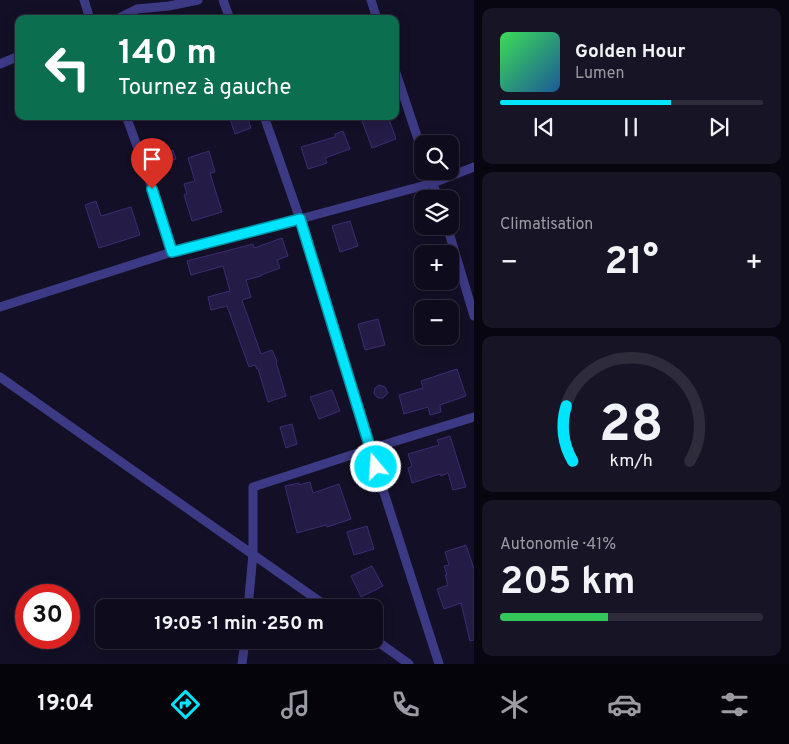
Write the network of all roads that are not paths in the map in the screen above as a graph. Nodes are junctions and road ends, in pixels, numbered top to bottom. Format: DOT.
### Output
graph roads {
  1 [pos="84,0"];
  2 [pos="198,0"];
  3 [pos="223,0"];
  4 [pos="371,0"];
  5 [pos="89,15"];
  6 [pos="125,15"];
  7 [pos="229,15"];
  8 [pos="377,15"];
  9 [pos="15,58"];
  10 [pos="0,64"];
  11 [pos="399,82"];
  12 [pos="127,120"];
  13 [pos="265,120"];
  14 [pos="417,135"];
  15 [pos="474,167"];
  16 [pos="433,180"];
  17 [pos="434,183"];
  18 [pos="436,190"];
  19 [pos="300,219"];
  20 [pos="450,235"];
  21 [pos="172,252"];
  22 [pos="0,307"];
  23 [pos="474,316"];
  24 [pos="0,377"];
  25 [pos="474,417"];
  26 [pos="370,449"];
  27 [pos="253,554"];
  28 [pos="249,599"];
  29 [pos="316,599"];
  30 [pos="383,645"];
  31 [pos="243,649"];
  32 [pos="242,664"];
  33 [pos="409,664"];
  34 [pos="439,664"];
  1 -- 5 [label="street"];
  2 -- 6 [label="street"];
  3 -- 7 [label="street"];
  4 -- 8 [label="street"];
  9 -- 10 [label="street"];
  11 -- 14 [label="street"];
  12 -- 21 [label="street"];
  13 -- 19 [label="street"];
  15 -- 17 [label="street"];
  16 -- 17 [label="street"];
  17 -- 18 [label="street"];
  17 -- 19 [label="street"];
  19 -- 21 [label="street"];
  19 -- 26 [label="street"];
  20 -- 23 [label="street"];
  21 -- 22 [label="street"];
  24 -- 27 [label="street"];
  25 -- 26 [label="street"];
  26 -- 27 [label="street"];
  26 -- 34 [label="street"];
  27 -- 28 [label="street"];
  27 -- 29 [label="street"];
  30 -- 33 [label="street"];
  31 -- 32 [label="street"];
}
